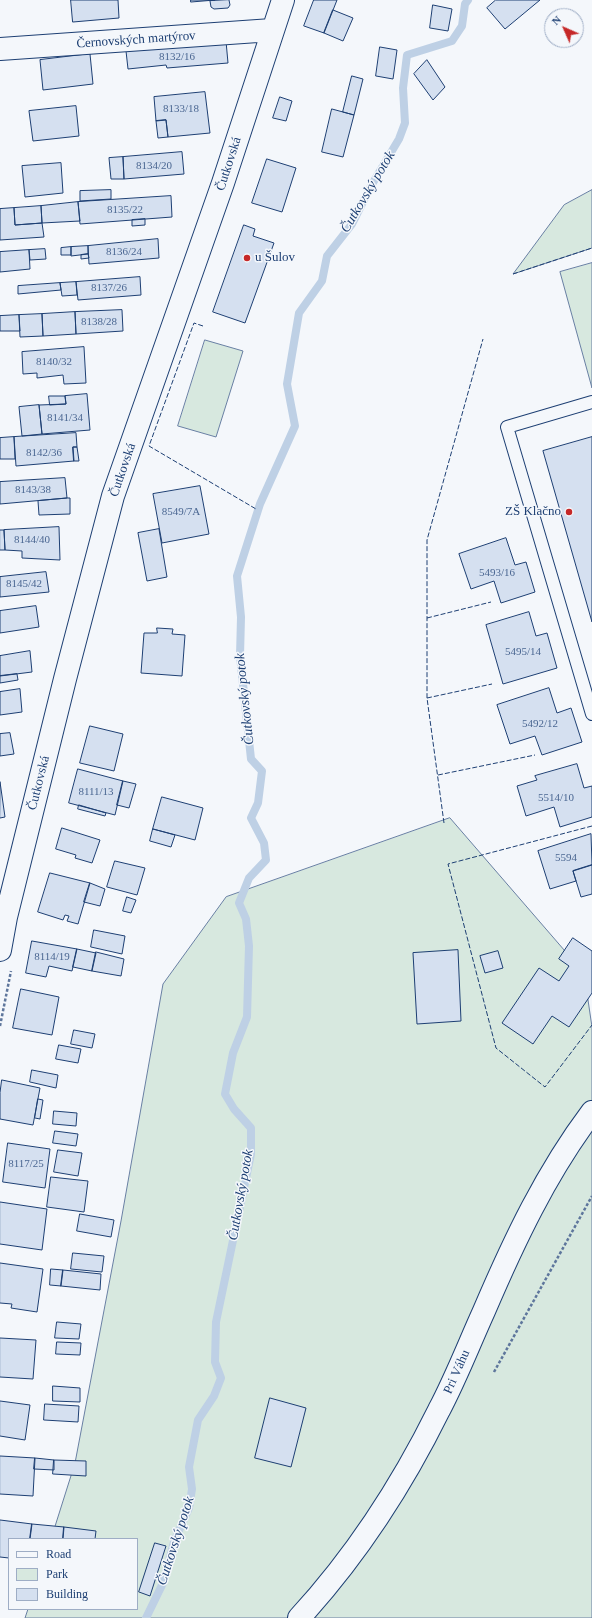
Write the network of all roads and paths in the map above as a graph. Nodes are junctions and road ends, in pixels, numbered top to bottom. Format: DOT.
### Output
graph roads {
  1 [pos="283,0"];
  2 [pos="272,30"];
  3 [pos="0,49"];
  4 [pos="592,402"];
  5 [pos="592,714"];
  6 [pos="0,950"];
  7 [pos="592,1112"];
  8 [pos="592,1196"];
  9 [pos="494,1372"];
  10 [pos="299,1618"];
  1 -- 2 [label="street, Čutkovská"];
  2 -- 3 [label="street, Černovských martýrov"];
  2 -- 6 [label="street, Čutkovská"];
  4 -- 5 [label="lane"];
  7 -- 10 [label="street, Pri Váhu"];
  8 -- 9 [label="path"];
}
